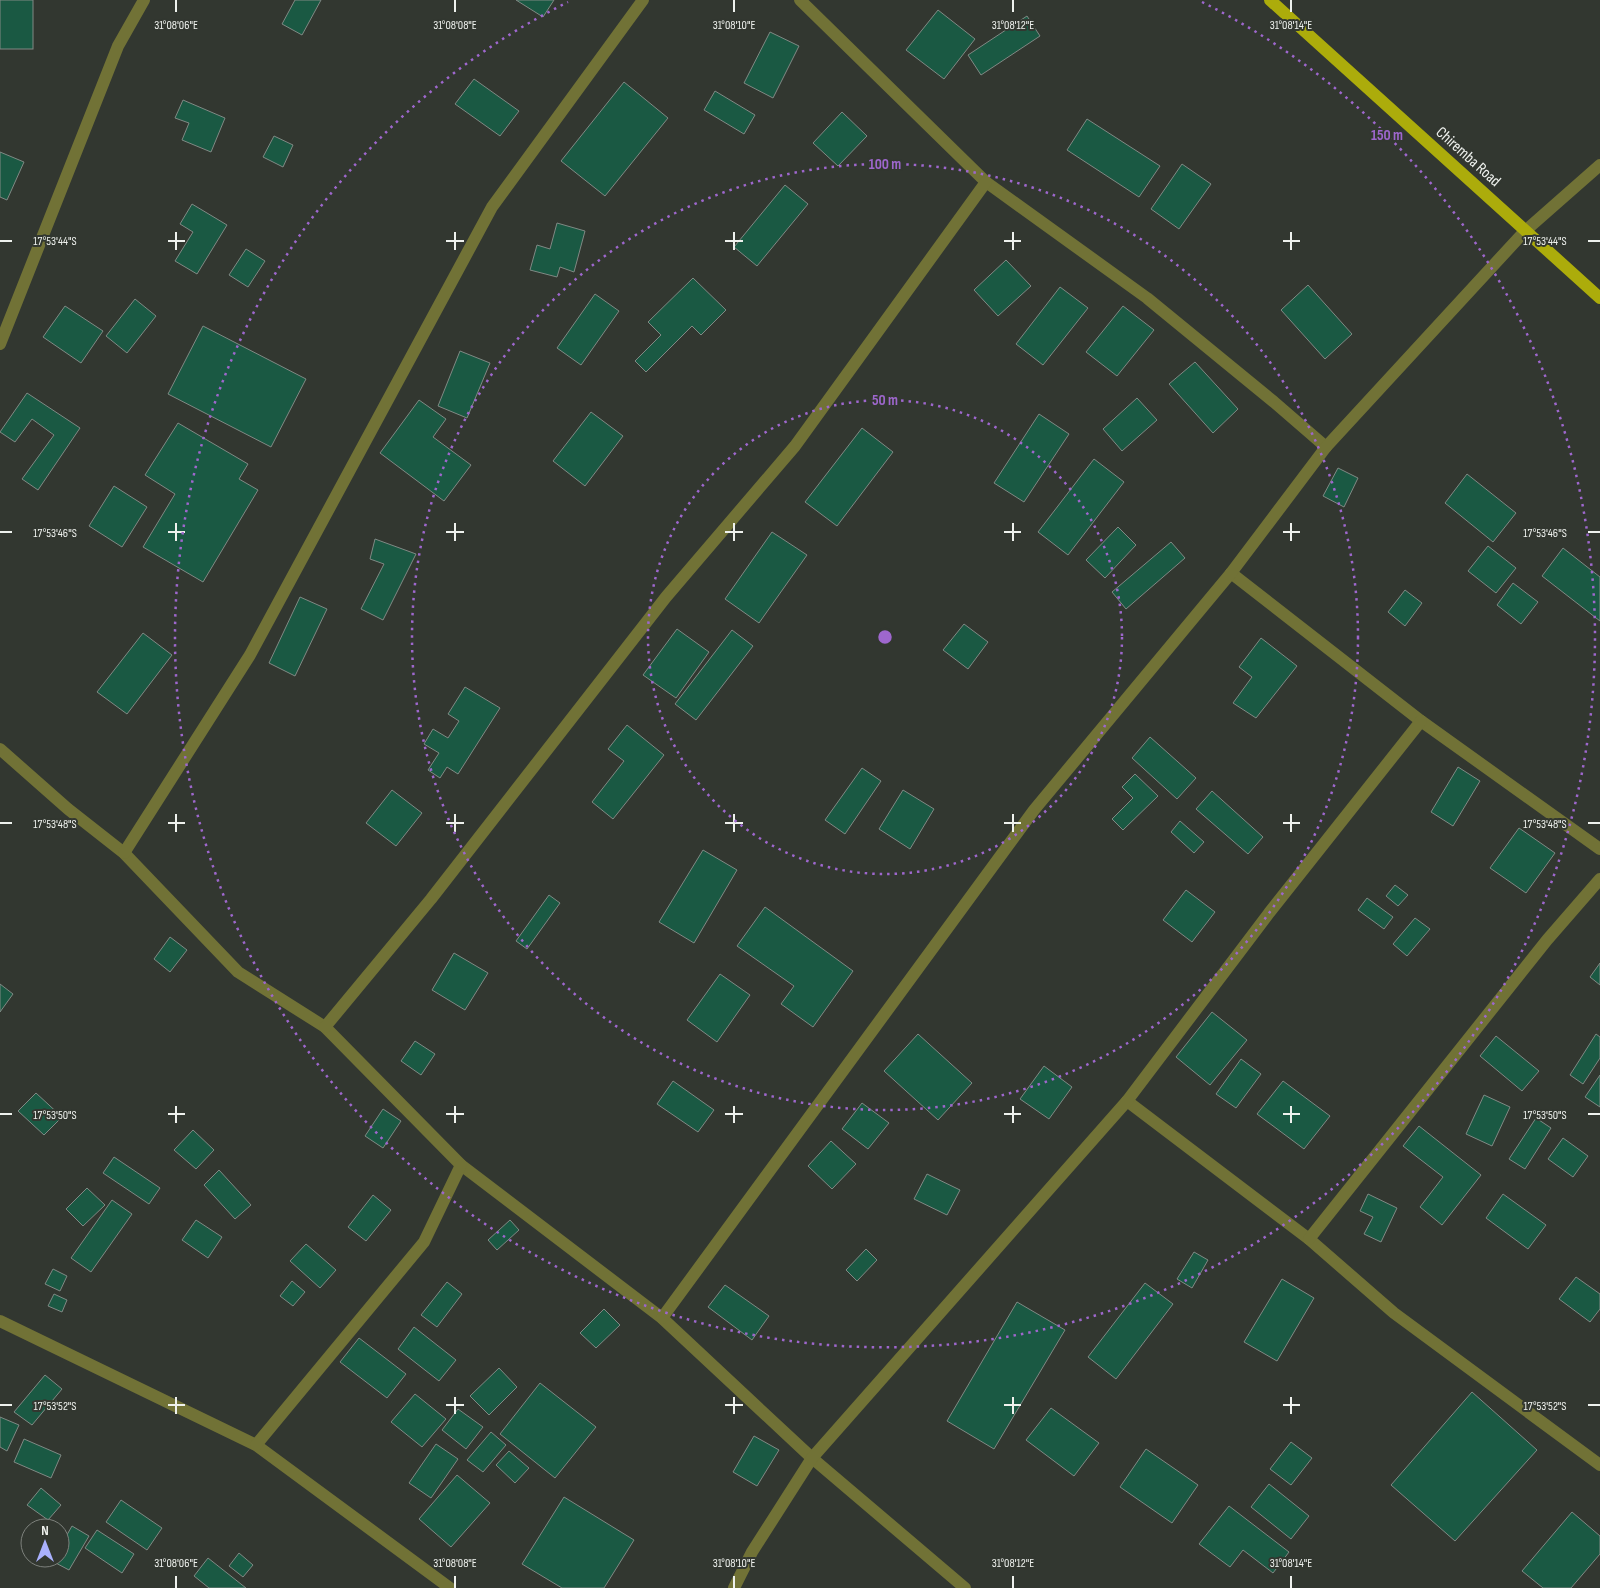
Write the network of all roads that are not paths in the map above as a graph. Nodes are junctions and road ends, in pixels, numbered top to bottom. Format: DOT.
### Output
graph roads {
  1 [pos="144,0"];
  2 [pos="644,0"];
  3 [pos="800,0"];
  4 [pos="1270,0"];
  5 [pos="1600,165"];
  6 [pos="986,182"];
  7 [pos="1525,231"];
  8 [pos="1600,298"];
  9 [pos="0,344"];
  10 [pos="1326,447"];
  11 [pos="1230,574"];
  12 [pos="1421,721"];
  13 [pos="0,749"];
  14 [pos="1600,849"];
  15 [pos="124,853"];
  16 [pos="1600,879"];
  17 [pos="325,1027"];
  18 [pos="1127,1101"];
  19 [pos="461,1164"];
  20 [pos="1309,1240"];
  21 [pos="662,1318"];
  22 [pos="0,1321"];
  23 [pos="256,1445"];
  24 [pos="812,1458"];
  25 [pos="1600,1465"];
  26 [pos="450,1588"];
  27 [pos="734,1588"];
  28 [pos="966,1588"];
  1 -- 9 [label="street"];
  2 -- 15 [label="street"];
  3 -- 6 [label="street"];
  4 -- 7 [label="main road, Chiremba Road"];
  5 -- 7 [label="street"];
  6 -- 10 [label="street"];
  6 -- 17 [label="street"];
  7 -- 8 [label="main road, Chiremba Road"];
  7 -- 10 [label="street"];
  10 -- 11 [label="street"];
  11 -- 12 [label="street"];
  11 -- 21 [label="street"];
  12 -- 14 [label="street"];
  12 -- 18 [label="street"];
  13 -- 15 [label="street"];
  15 -- 17 [label="street"];
  16 -- 20 [label="street"];
  17 -- 19 [label="street"];
  18 -- 20 [label="street"];
  18 -- 24 [label="street"];
  19 -- 21 [label="street"];
  19 -- 23 [label="street"];
  20 -- 25 [label="street"];
  21 -- 24 [label="street"];
  22 -- 23 [label="street"];
  23 -- 26 [label="street"];
  24 -- 27 [label="street"];
  24 -- 28 [label="street"];
}
